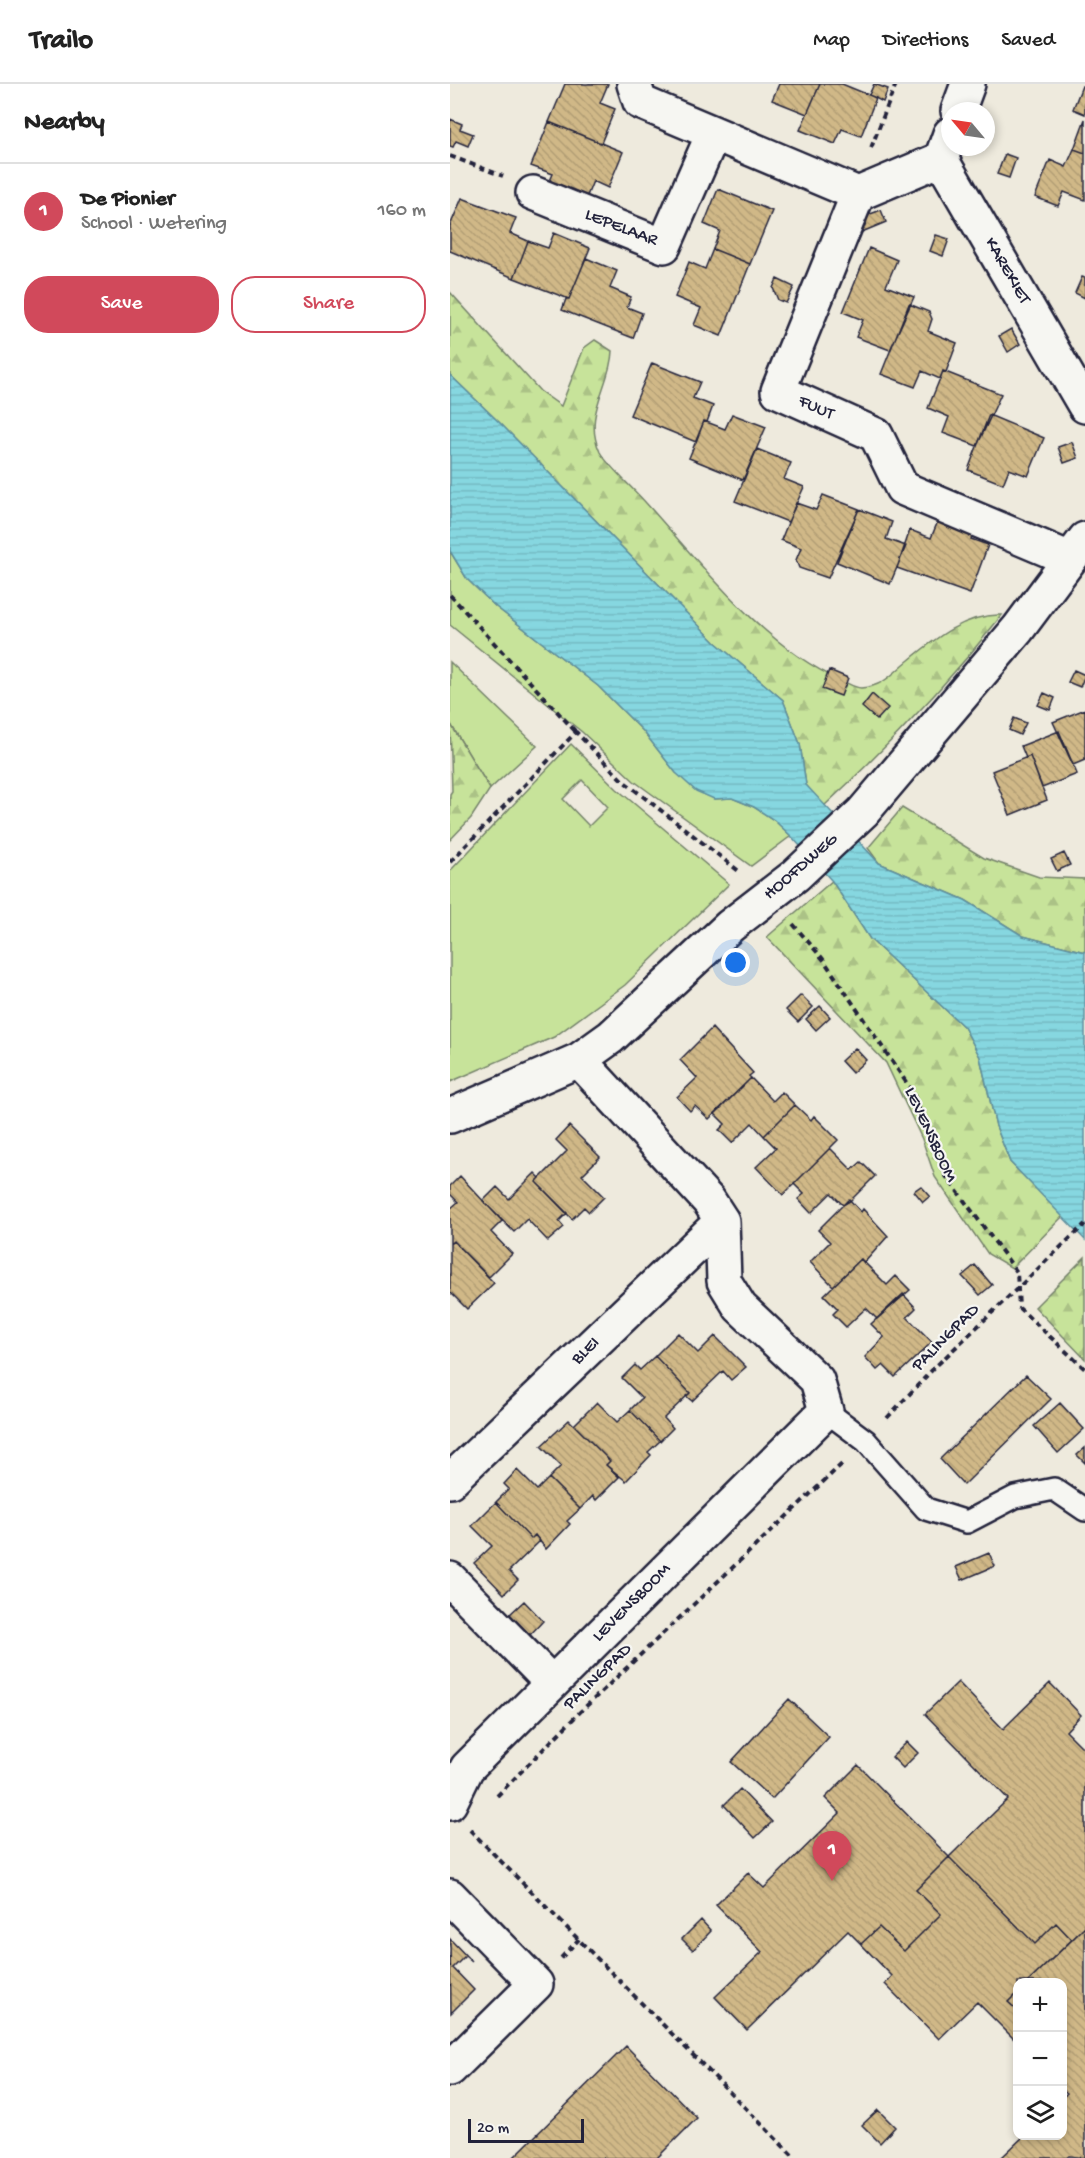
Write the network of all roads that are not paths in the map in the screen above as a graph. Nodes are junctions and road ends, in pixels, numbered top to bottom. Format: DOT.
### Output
graph roads {
  1 [pos="634,84"];
  2 [pos="968,84"];
  3 [pos="961,102"];
  4 [pos="712,134"];
  5 [pos="941,150"];
  6 [pos="951,156"];
  7 [pos="533,193"];
  8 [pos="858,194"];
  9 [pos="1085,406"];
  10 [pos="1078,549"];
  11 [pos="579,1060"];
  12 [pos="450,1116"];
  13 [pos="722,1221"];
  14 [pos="826,1411"];
  15 [pos="450,1481"];
  16 [pos="1085,1510"];
  17 [pos="450,1579"];
  18 [pos="551,1682"];
  19 [pos="458,1815"];
  20 [pos="450,1896"];
  21 [pos="450,2069"];
  1 -- 4 [label="street"];
  2 -- 3 [label="street"];
  4 -- 7 [label="street, LEPELAAR"];
  4 -- 8 [label="street"];
  5 -- 8 [label="street"];
  6 -- 9 [label="street, KAREKIET"];
  8 -- 10 [label="street, FUUT"];
  10 -- 11 [label="street, HOOFDWEG"];
  11 -- 12 [label="street, HOOFDWEG"];
  11 -- 13 [label="street"];
  13 -- 14 [label="street"];
  13 -- 15 [label="street, BLEI"];
  14 -- 16 [label="lane"];
  14 -- 18 [label="street, LEVENSBOOM"];
  17 -- 18 [label="street"];
  18 -- 19 [label="street, LEVENSBOOM"];
  20 -- 21 [label="street"];
}
